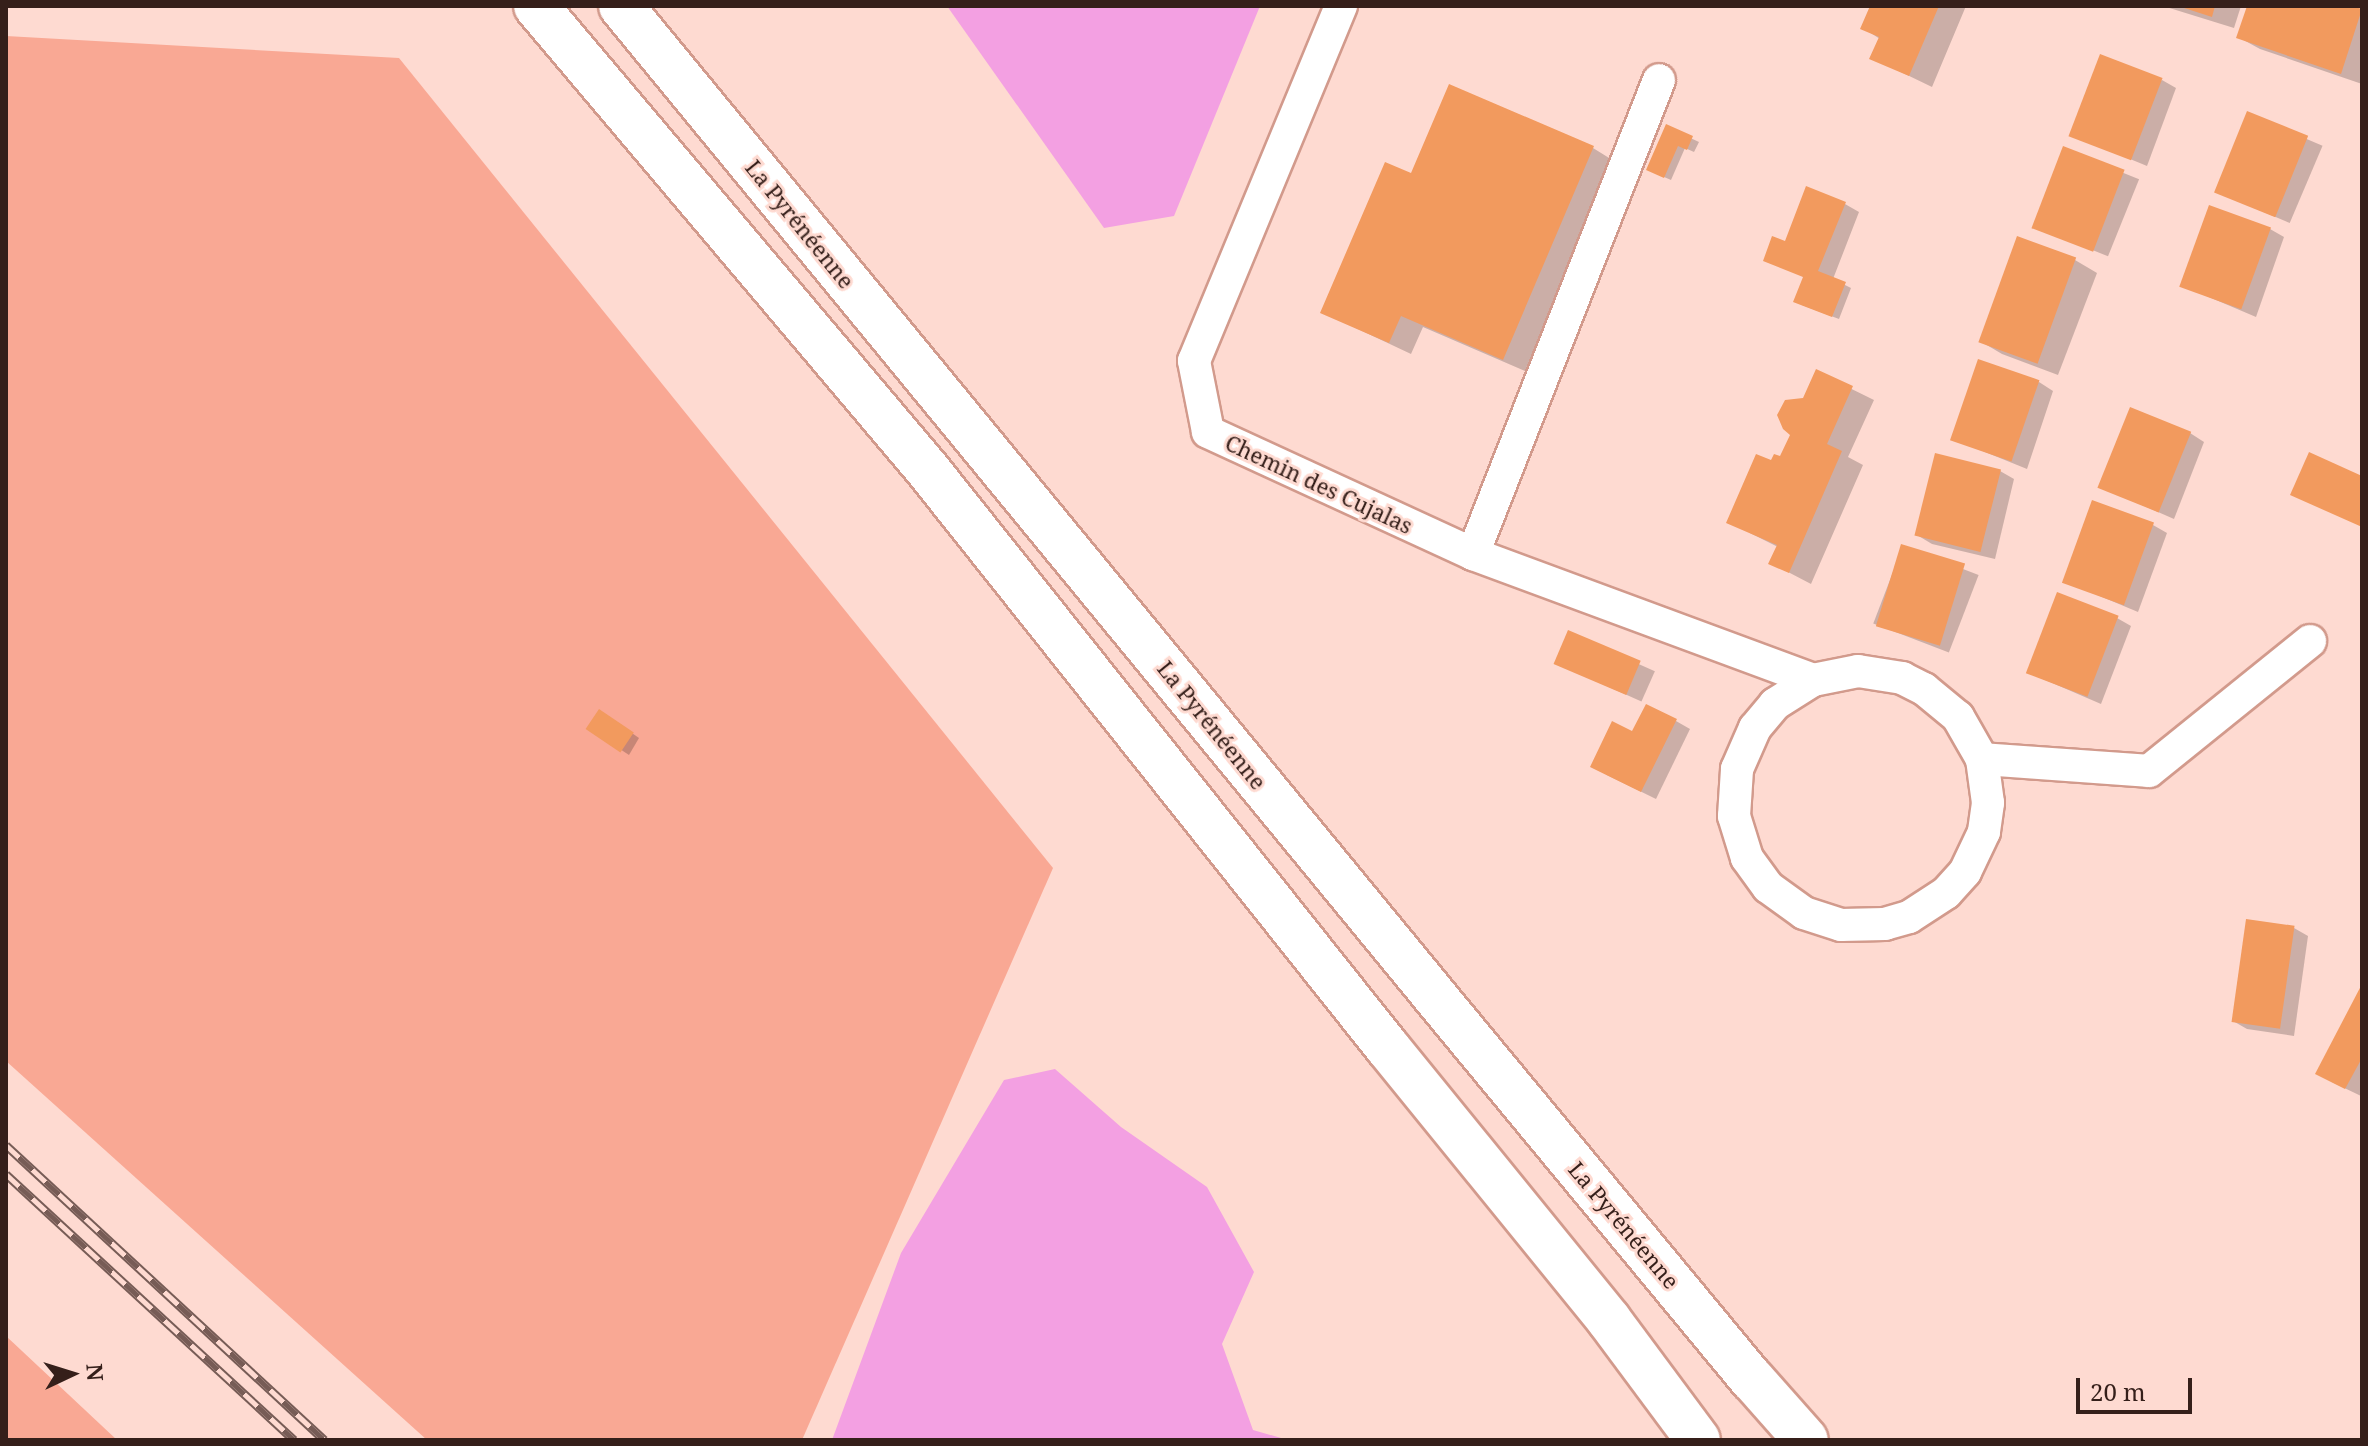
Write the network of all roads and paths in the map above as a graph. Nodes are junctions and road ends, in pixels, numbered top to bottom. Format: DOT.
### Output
graph roads {
  1 [pos="536,6"];
  2 [pos="621,6"];
  3 [pos="1341,6"];
  4 [pos="1659,80"];
  5 [pos="1473,554"];
  6 [pos="2310,641"];
  7 [pos="1813,680"];
  8 [pos="1982,759"];
  9 [pos="1698,1440"];
  10 [pos="1806,1440"];
  1 -- 9 [label="highway"];
  2 -- 10 [label="highway, La Pyrénéenne"];
  3 -- 5 [label="street, Chemin des Cujalas"];
  4 -- 5 [label="street"];
  5 -- 7 [label="street, Chemin des Cujalas"];
  6 -- 8 [label="street"];
  7 -- 8 [label="street"];
  7 -- 8 [label="street"];
}
